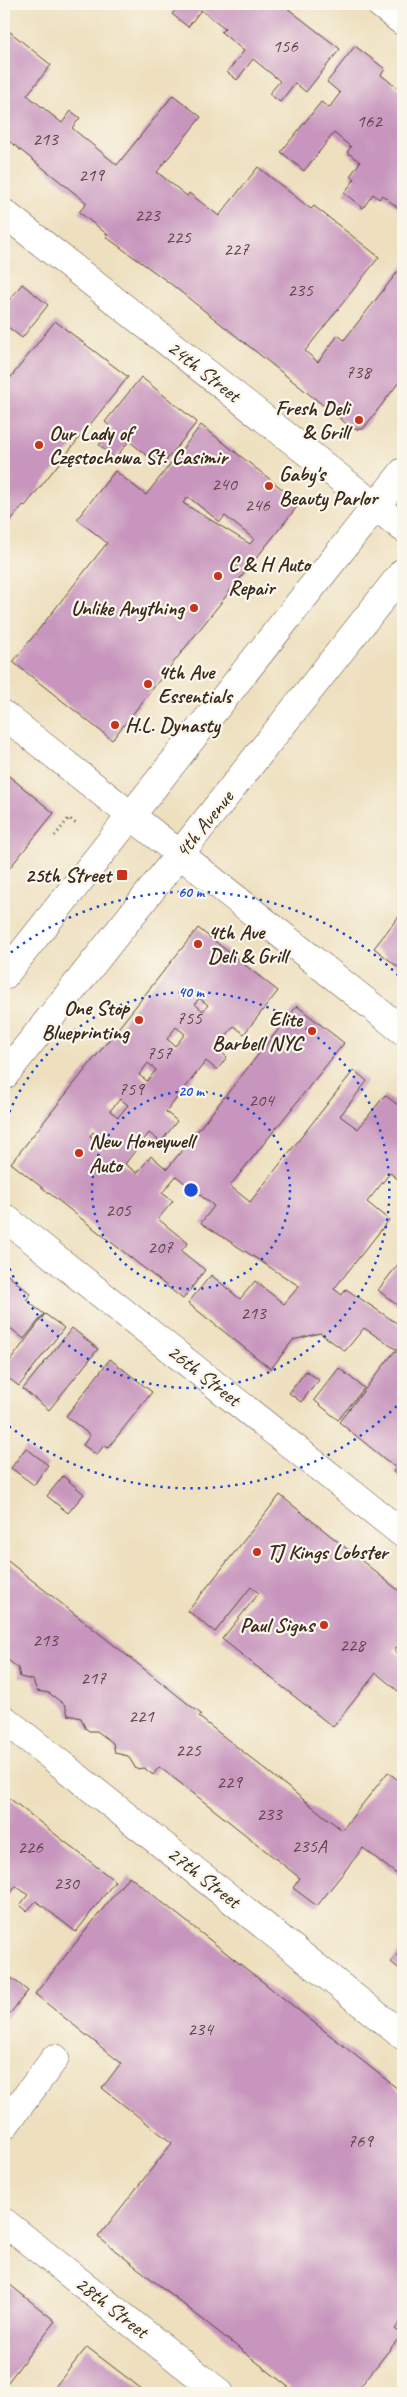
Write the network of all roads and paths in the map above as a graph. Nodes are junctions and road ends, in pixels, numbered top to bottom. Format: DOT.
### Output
graph roads {
  1 [pos="380,4"];
  2 [pos="403,22"];
  3 [pos="4,213"];
  4 [pos="403,472"];
  5 [pos="376,507"];
  6 [pos="403,528"];
  7 [pos="403,572"];
  8 [pos="4,715"];
  9 [pos="130,816"];
  10 [pos="76,824"];
  11 [pos="55,836"];
  12 [pos="180,854"];
  13 [pos="4,976"];
  14 [pos="403,1031"];
  15 [pos="4,1076"];
  16 [pos="4,1217"];
  17 [pos="403,1534"];
  18 [pos="4,1719"];
  19 [pos="403,2036"];
  20 [pos="56,2058"];
  21 [pos="4,2126"];
  22 [pos="4,2222"];
  23 [pos="220,2393"];
  1 -- 2 [label="street"];
  3 -- 5 [label="street, 24th Street"];
  4 -- 5 [label="street"];
  5 -- 6 [label="street, 24th Street"];
  5 -- 9 [label="street"];
  7 -- 12 [label="street, 4th Avenue"];
  8 -- 9 [label="street"];
  9 -- 12 [label="street"];
  9 -- 13 [label="street"];
  10 -- 11 [label="path"];
  12 -- 14 [label="street"];
  12 -- 15 [label="street, 4th Avenue"];
  16 -- 17 [label="street, 26th Street"];
  18 -- 19 [label="street, 27th Street"];
  20 -- 21 [label="street"];
  22 -- 23 [label="street, 28th Street"];
}
